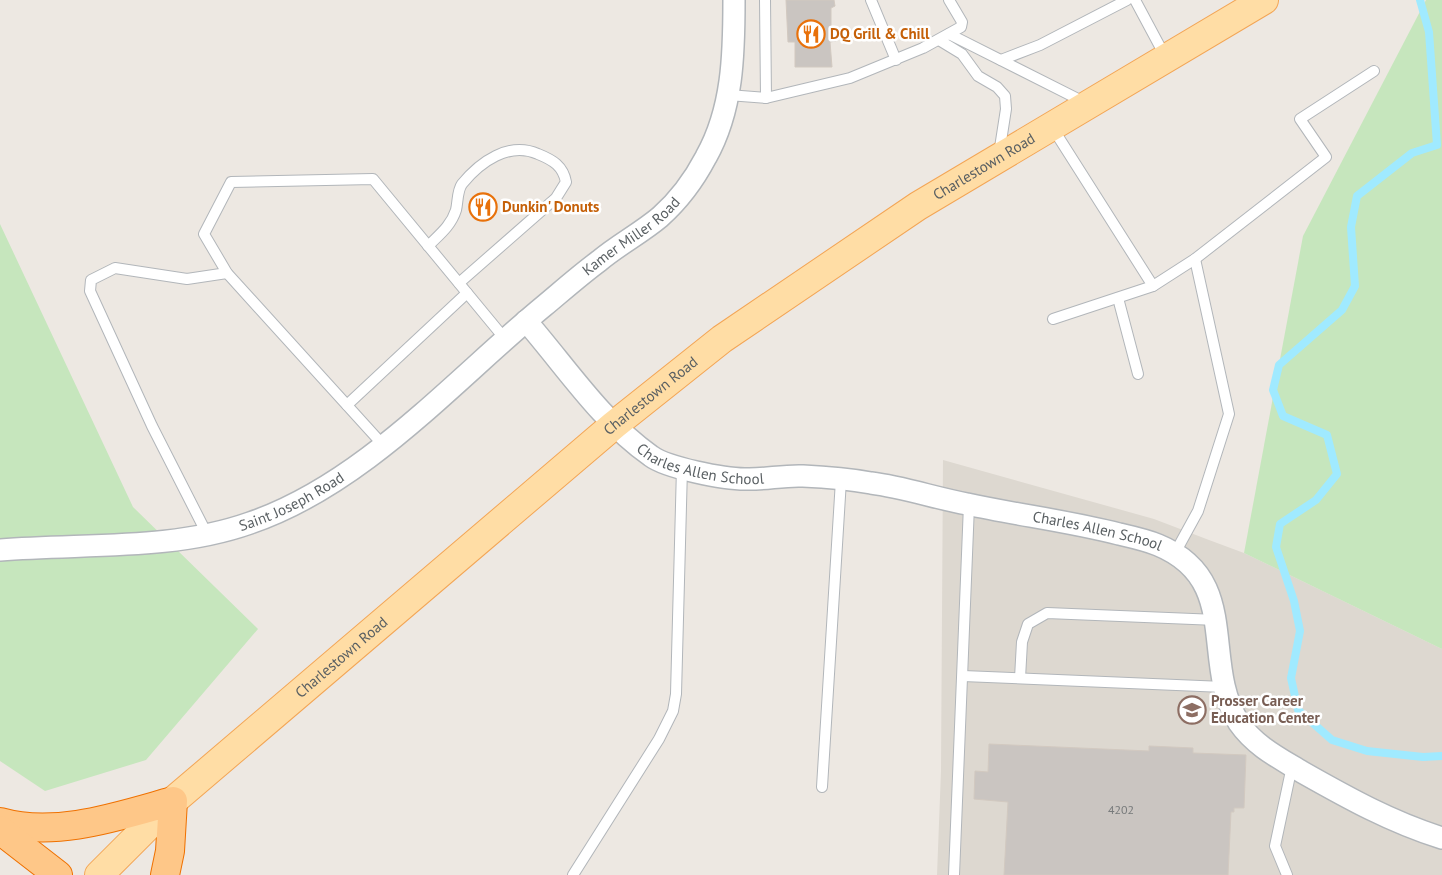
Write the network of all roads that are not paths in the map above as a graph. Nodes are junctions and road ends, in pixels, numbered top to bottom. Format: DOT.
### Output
graph roads {
  1 [pos="734,0"];
  2 [pos="765,0"];
  3 [pos="871,0"];
  4 [pos="949,0"];
  5 [pos="1127,0"];
  6 [pos="1264,0"];
  7 [pos="1139,1"];
  8 [pos="949,34"];
  9 [pos="939,40"];
  10 [pos="1166,58"];
  11 [pos="896,60"];
  12 [pos="1001,60"];
  13 [pos="1374,71"];
  14 [pos="728,95"];
  15 [pos="766,98"];
  16 [pos="1089,104"];
  17 [pos="1052,126"];
  18 [pos="998,158"];
  19 [pos="428,246"];
  20 [pos="1195,259"];
  21 [pos="227,273"];
  22 [pos="459,283"];
  23 [pos="1153,286"];
  24 [pos="467,293"];
  25 [pos="1118,298"];
  26 [pos="1053,319"];
  27 [pos="526,321"];
  28 [pos="505,339"];
  29 [pos="1138,374"];
  30 [pos="347,405"];
  31 [pos="614,425"];
  32 [pos="384,446"];
  33 [pos="682,468"];
  34 [pos="841,480"];
  35 [pos="969,505"];
  36 [pos="208,536"];
  37 [pos="0,550"];
  38 [pos="1175,553"];
  39 [pos="1217,620"];
  40 [pos="963,676"];
  41 [pos="1020,678"];
  42 [pos="1224,687"];
  43 [pos="1292,766"];
  44 [pos="822,787"];
  45 [pos="173,801"];
  46 [pos="0,822"];
  47 [pos="0,830"];
  48 [pos="1442,838"];
  49 [pos="58,875"];
  50 [pos="98,875"];
  51 [pos="165,875"];
  52 [pos="573,875"];
  53 [pos="954,875"];
  54 [pos="1287,875"];
  1 -- 14 [label="street, Kamer Miller Road"];
  2 -- 15 [label="lane"];
  3 -- 11 [label="lane"];
  4 -- 8 [label="lane"];
  5 -- 12 [label="lane"];
  6 -- 10 [label="main road, Charlestown Road"];
  7 -- 10 [label="lane"];
  8 -- 9 [label="lane"];
  8 -- 12 [label="lane"];
  9 -- 11 [label="lane"];
  9 -- 18 [label="lane"];
  10 -- 16 [label="main road, Charlestown Road"];
  11 -- 15 [label="lane"];
  12 -- 16 [label="lane"];
  13 -- 20 [label="lane"];
  14 -- 15 [label="lane"];
  14 -- 27 [label="street, Kamer Miller Road"];
  16 -- 17 [label="main road, Charlestown Road"];
  17 -- 18 [label="main road, Charlestown Road"];
  17 -- 23 [label="lane"];
  18 -- 31 [label="main road, Charlestown Road"];
  19 -- 21 [label="lane"];
  19 -- 22 [label="lane"];
  19 -- 22 [label="lane"];
  20 -- 23 [label="lane"];
  20 -- 38 [label="lane"];
  21 -- 30 [label="lane"];
  21 -- 36 [label="lane"];
  22 -- 24 [label="lane"];
  23 -- 25 [label="lane"];
  24 -- 28 [label="lane"];
  24 -- 30 [label="lane"];
  25 -- 26 [label="lane"];
  25 -- 29 [label="lane"];
  27 -- 28 [label="street, Saint Joseph Road"];
  27 -- 31 [label="street"];
  28 -- 32 [label="street, Saint Joseph Road"];
  30 -- 32 [label="lane"];
  31 -- 33 [label="street, Charles Allen School"];
  31 -- 45 [label="main road, Charlestown Road"];
  32 -- 36 [label="street, Saint Joseph Road"];
  33 -- 34 [label="street, Charles Allen School"];
  33 -- 52 [label="lane"];
  34 -- 35 [label="street, Charles Allen School"];
  34 -- 44 [label="lane"];
  35 -- 38 [label="street, Charles Allen School"];
  35 -- 40 [label="lane"];
  36 -- 37 [label="street, Saint Joseph Road"];
  38 -- 39 [label="street, Charles Allen School"];
  39 -- 41 [label="lane"];
  39 -- 42 [label="street, Charles Allen School"];
  40 -- 41 [label="lane"];
  40 -- 53 [label="lane"];
  41 -- 42 [label="lane"];
  42 -- 43 [label="street, Charles Allen School"];
  43 -- 48 [label="street, Charles Allen School"];
  43 -- 54 [label="lane"];
  45 -- 46 [label="highway"];
  45 -- 50 [label="main road, Charlestown Road"];
  45 -- 51 [label="highway"];
  47 -- 49 [label="highway"];
}
